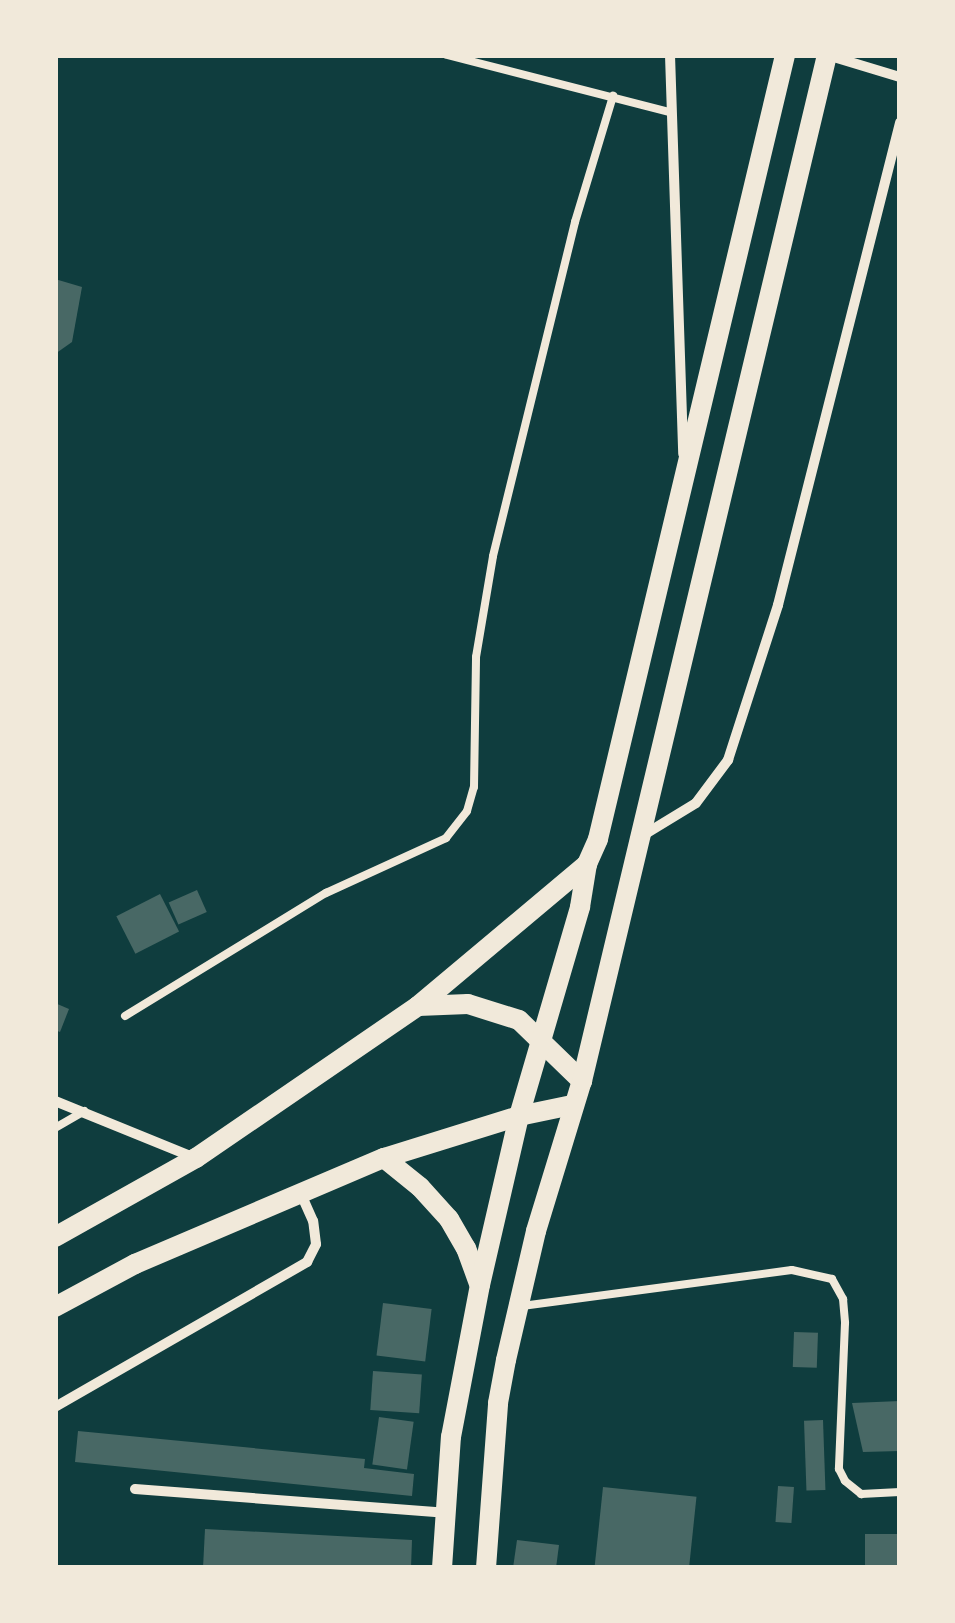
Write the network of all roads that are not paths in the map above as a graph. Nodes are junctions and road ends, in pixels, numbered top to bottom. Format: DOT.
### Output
graph roads {
  1 [pos="447,55"];
  2 [pos="670,55"];
  3 [pos="785,55"];
  4 [pos="834,57"];
  5 [pos="900,77"];
  6 [pos="613,96"];
  7 [pos="668,112"];
  8 [pos="900,122"];
  9 [pos="684,477"];
  10 [pos="640,837"];
  11 [pos="587,864"];
  12 [pos="418,1006"];
  13 [pos="125,1016"];
  14 [pos="544,1040"];
  15 [pos="582,1081"];
  16 [pos="55,1102"];
  17 [pos="572,1105"];
  18 [pos="85,1111"];
  19 [pos="519,1116"];
  20 [pos="55,1128"];
  21 [pos="196,1158"];
  22 [pos="384,1158"];
  23 [pos="300,1193"];
  24 [pos="55,1238"];
  25 [pos="480,1285"];
  26 [pos="519,1306"];
  27 [pos="55,1307"];
  28 [pos="55,1407"];
  29 [pos="136,1489"];
  30 [pos="900,1492"];
  31 [pos="445,1513"];
  32 [pos="442,1568"];
  33 [pos="486,1568"];
  1 -- 6 [label="lane"];
  2 -- 7 [label="street"];
  3 -- 9 [label="main road"];
  4 -- 5 [label="street"];
  4 -- 10 [label="main road"];
  6 -- 7 [label="lane"];
  6 -- 13 [label="lane"];
  7 -- 9 [label="street"];
  8 -- 10 [label="street"];
  9 -- 11 [label="main road"];
  10 -- 15 [label="main road"];
  11 -- 12 [label="main road"];
  11 -- 14 [label="main road"];
  12 -- 14 [label="main road"];
  12 -- 21 [label="main road"];
  14 -- 15 [label="main road"];
  14 -- 19 [label="main road"];
  15 -- 17 [label="main road"];
  16 -- 18 [label="street"];
  17 -- 19 [label="main road"];
  17 -- 26 [label="main road"];
  18 -- 20 [label="lane"];
  18 -- 21 [label="street"];
  19 -- 22 [label="main road"];
  19 -- 25 [label="main road"];
  21 -- 24 [label="main road"];
  22 -- 23 [label="main road"];
  22 -- 25 [label="main road"];
  23 -- 27 [label="main road"];
  23 -- 28 [label="street"];
  25 -- 31 [label="main road"];
  26 -- 30 [label="lane"];
  26 -- 33 [label="main road"];
  29 -- 31 [label="street"];
  31 -- 32 [label="main road"];
}
